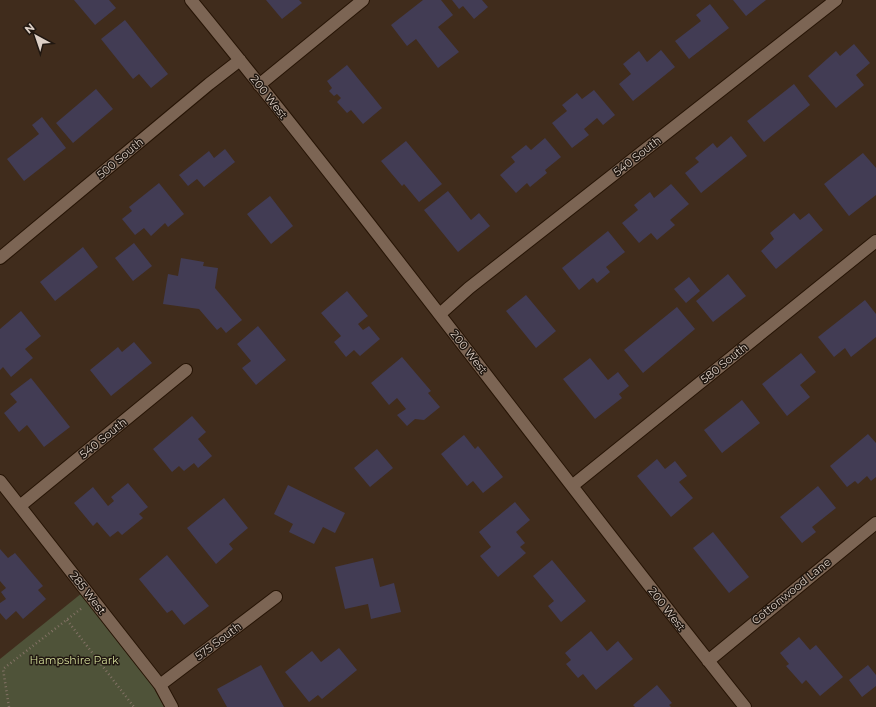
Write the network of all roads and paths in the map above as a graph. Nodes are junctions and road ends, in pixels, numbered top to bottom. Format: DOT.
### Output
graph roads {
  1 [pos="191,0"];
  2 [pos="363,0"];
  3 [pos="836,0"];
  4 [pos="240,60"];
  5 [pos="259,85"];
  6 [pos="876,241"];
  7 [pos="0,258"];
  8 [pos="440,314"];
  9 [pos="186,370"];
  10 [pos="0,481"];
  11 [pos="572,486"];
  12 [pos="20,506"];
  13 [pos="876,523"];
  14 [pos="276,597"];
  15 [pos="94,599"];
  16 [pos="67,620"];
  17 [pos="708,661"];
  18 [pos="160,685"];
  19 [pos="9,707"];
  20 [pos="134,707"];
  21 [pos="172,707"];
  22 [pos="745,707"];
  1 -- 4 [label="street, 200 West"];
  2 -- 5 [label="street"];
  3 -- 8 [label="street, 540 South"];
  4 -- 5 [label="street, 200 West"];
  4 -- 7 [label="street, 500 South"];
  5 -- 8 [label="street, 200 West"];
  6 -- 11 [label="street, 580 South"];
  8 -- 11 [label="street, 200 West"];
  9 -- 12 [label="street, 540 South"];
  10 -- 12 [label="street, 285 West"];
  11 -- 17 [label="street, 200 West"];
  12 -- 15 [label="street, 285 West"];
  13 -- 17 [label="street, Cottonwood Lane"];
  14 -- 18 [label="street, 575 South"];
  15 -- 16 [label="path"];
  15 -- 18 [label="street, 285 West"];
  16 -- 19 [label="path"];
  16 -- 20 [label="path"];
  17 -- 22 [label="street, 200 West"];
  18 -- 21 [label="street, 285 West"];
}
